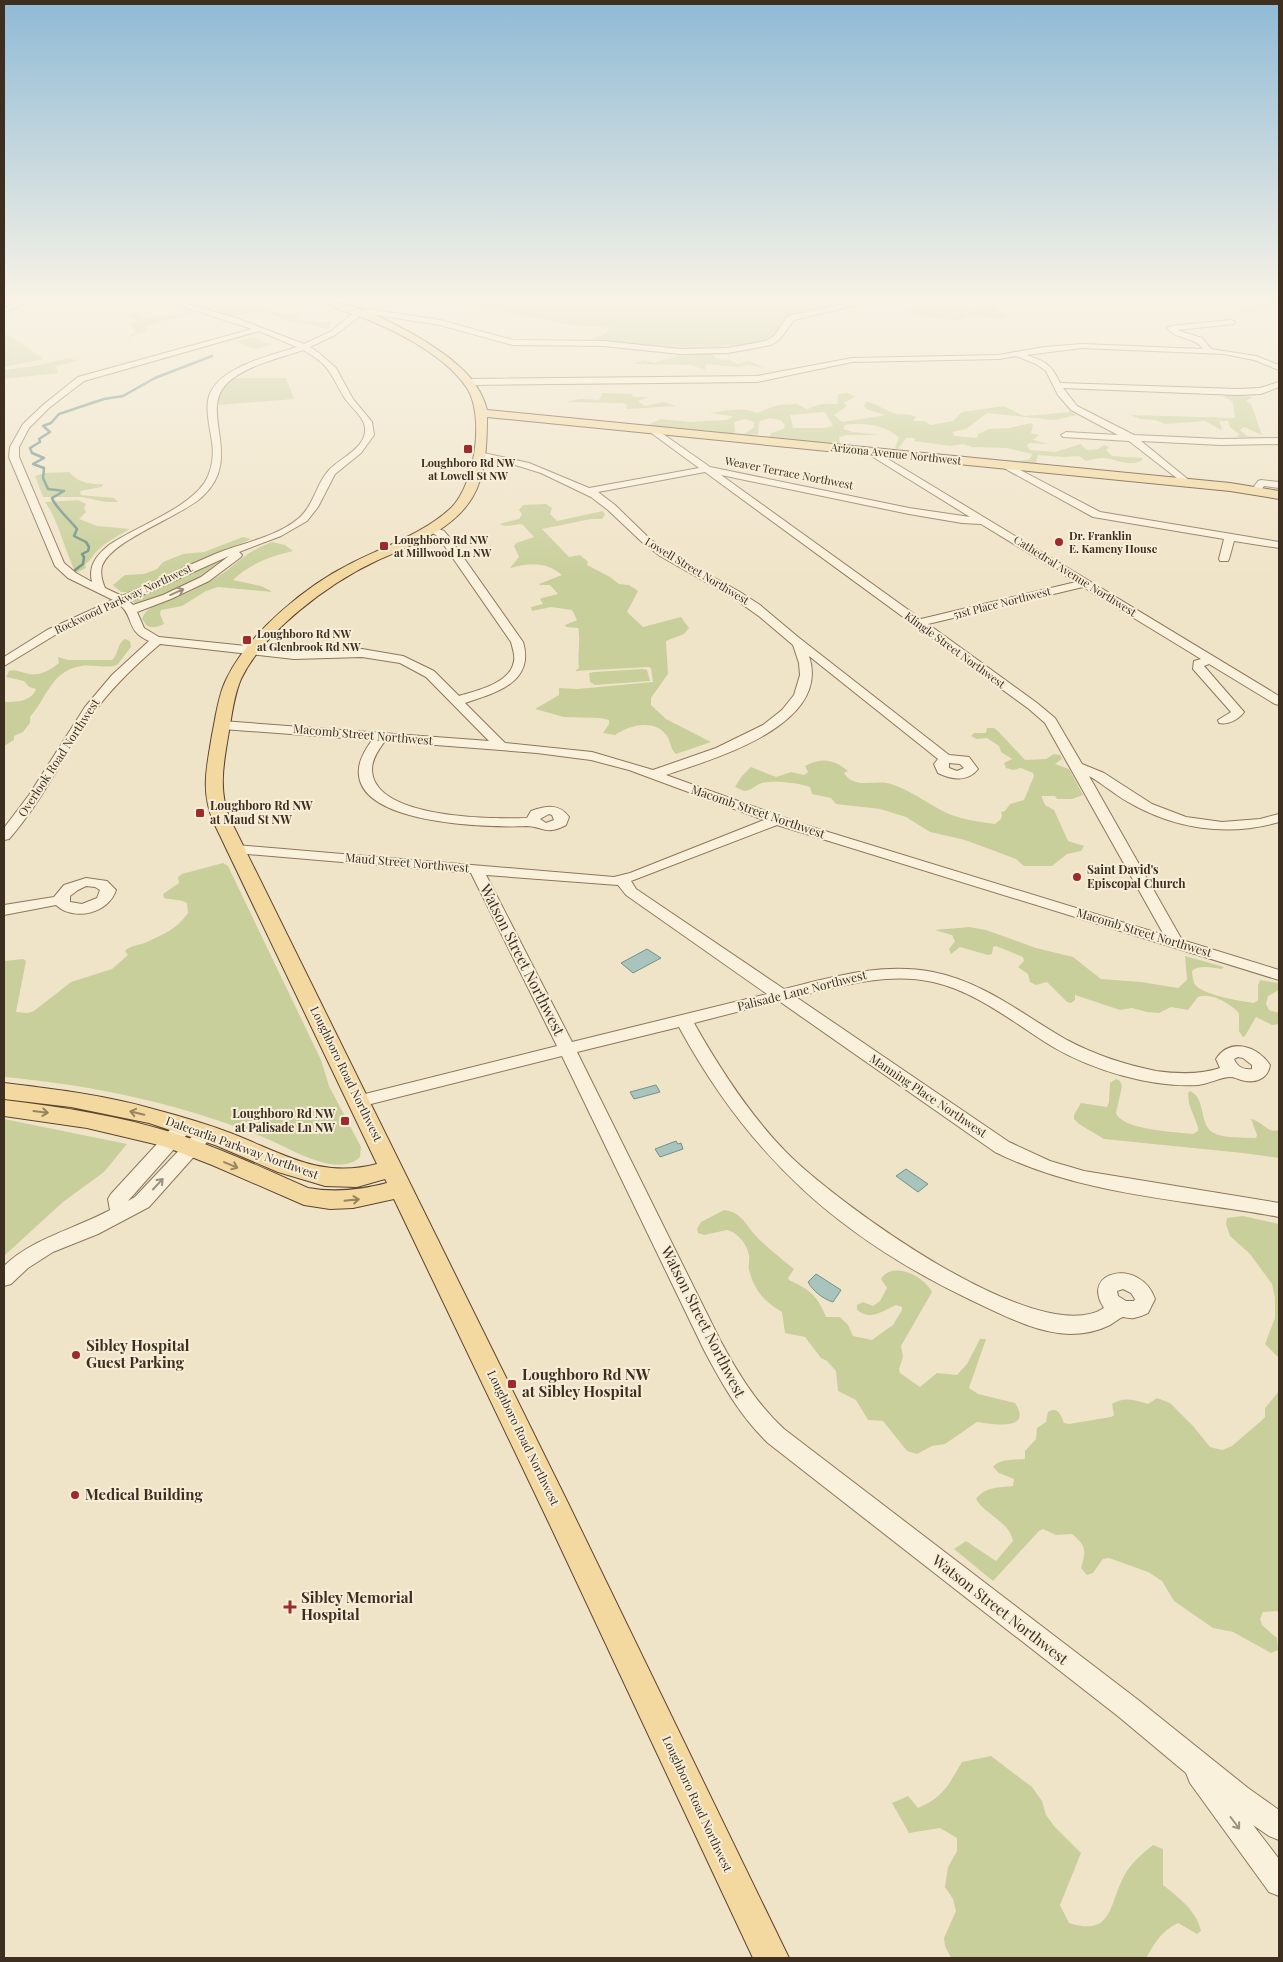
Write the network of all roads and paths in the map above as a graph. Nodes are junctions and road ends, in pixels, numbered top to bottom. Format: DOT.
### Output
graph roads {
  1 [pos="63,394"];
  2 [pos="214,394"];
  3 [pos="346,394"];
  4 [pos="476,394"];
  5 [pos="1062,394"];
  6 [pos="482,413"];
  7 [pos="653,430"];
  8 [pos="1066,435"];
  9 [pos="1130,438"];
  10 [pos="1279,441"];
  11 [pos="9,446"];
  12 [pos="870,452"];
  13 [pos="479,455"];
  14 [pos="1005,465"];
  15 [pos="706,469"];
  16 [pos="1187,483"];
  17 [pos="1279,485"];
  18 [pos="589,490"];
  19 [pos="1256,491"];
  20 [pos="1279,495"];
  21 [pos="985,521"];
  22 [pos="431,530"];
  23 [pos="1230,537"];
  24 [pos="1279,545"];
  25 [pos="248,547"];
  26 [pos="1224,559"];
  27 [pos="1085,582"];
  28 [pos="100,588"];
  29 [pos="122,600"];
  30 [pos="131,610"];
  31 [pos="918,623"];
  32 [pos="157,640"];
  33 [pos="799,645"];
  34 [pos="252,651"];
  35 [pos="1212,659"];
  36 [pos="4,662"];
  37 [pos="457,701"];
  38 [pos="1279,701"];
  39 [pos="1224,720"];
  40 [pos="222,725"];
  41 [pos="381,737"];
  42 [pos="501,746"];
  43 [pos="946,759"];
  44 [pos="1078,767"];
  45 [pos="654,774"];
  46 [pos="1279,818"];
  47 [pos="777,820"];
  48 [pos="534,822"];
  49 [pos="4,836"];
  50 [pos="236,849"];
  51 [pos="476,869"];
  52 [pos="622,880"];
  53 [pos="61,900"];
  54 [pos="4,910"];
  55 [pos="1175,942"];
  56 [pos="1279,974"];
  57 [pos="782,996"];
  58 [pos="684,1020"];
  59 [pos="567,1049"];
  60 [pos="1232,1070"];
  61 [pos="4,1091"];
  62 [pos="359,1101"];
  63 [pos="4,1108"];
  64 [pos="177,1133"];
  65 [pos="199,1141"];
  66 [pos="396,1178"];
  67 [pos="1279,1210"];
  68 [pos="120,1213"];
  69 [pos="4,1278"];
  70 [pos="1118,1308"];
  71 [pos="1185,1756"];
  72 [pos="1279,1826"];
  73 [pos="1279,1882"];
  74 [pos="771,1958"];
  1 -- 11 [label="street"];
  2 -- 28 [label="street"];
  3 -- 25 [label="street, Rockwood Parkway Northwest"];
  4 -- 6 [label="main road, Loughboro Road Northwest"];
  5 -- 9 [label="street"];
  6 -- 7 [label="main road, Arizona Avenue Northwest"];
  6 -- 13 [label="main road, Loughboro Road Northwest"];
  7 -- 12 [label="main road, Arizona Avenue Northwest"];
  7 -- 15 [label="street, Klingle Street Northwest"];
  8 -- 9 [label="street"];
  9 -- 10 [label="street"];
  9 -- 16 [label="street"];
  11 -- 28 [label="street"];
  12 -- 14 [label="main road, Arizona Avenue Northwest"];
  12 -- 21 [label="street, Cathedral Avenue Northwest"];
  13 -- 18 [label="street, Lowell Street Northwest"];
  13 -- 22 [label="main road, Loughboro Road Northwest"];
  14 -- 16 [label="main road, Arizona Avenue Northwest"];
  14 -- 23 [label="street"];
  15 -- 18 [label="street, Weaver Terrace Northwest"];
  15 -- 21 [label="street, Weaver Terrace Northwest"];
  15 -- 31 [label="street, Klingle Street Northwest"];
  16 -- 19 [label="main road, Arizona Avenue Northwest"];
  17 -- 19 [label="street"];
  18 -- 33 [label="street, Lowell Street Northwest"];
  19 -- 20 [label="main road, Arizona Avenue Northwest"];
  21 -- 27 [label="street, Cathedral Avenue Northwest"];
  22 -- 34 [label="main road, Loughboro Road Northwest"];
  22 -- 37 [label="street"];
  23 -- 24 [label="street"];
  23 -- 26 [label="street"];
  25 -- 29 [label="street, Rockwood Parkway Northwest"];
  30 -- 25 [label="street, Rockwood Parkway Northwest, one-way"];
  27 -- 31 [label="street, 51st Place Northwest"];
  27 -- 35 [label="street, Cathedral Avenue Northwest"];
  28 -- 29 [label="street"];
  29 -- 30 [label="street"];
  29 -- 36 [label="street, Rockwood Parkway Northwest"];
  30 -- 32 [label="street"];
  31 -- 44 [label="street, Klingle Street Northwest"];
  32 -- 34 [label="street"];
  32 -- 49 [label="street, Overlook Road Northwest"];
  33 -- 43 [label="street, Lowell Street Northwest"];
  33 -- 45 [label="street"];
  34 -- 37 [label="street"];
  34 -- 40 [label="main road, Loughboro Road Northwest"];
  35 -- 38 [label="street, Cathedral Avenue Northwest"];
  35 -- 39 [label="street"];
  37 -- 42 [label="street"];
  40 -- 41 [label="street, Macomb Street Northwest"];
  40 -- 50 [label="main road, Loughboro Road Northwest"];
  41 -- 42 [label="street, Macomb Street Northwest"];
  41 -- 48 [label="street"];
  42 -- 45 [label="street, Macomb Street Northwest"];
  44 -- 46 [label="street"];
  44 -- 55 [label="street, Klingle Street Northwest"];
  45 -- 47 [label="street, Macomb Street Northwest"];
  47 -- 52 [label="street, Maud Street Northwest"];
  47 -- 55 [label="street, Macomb Street Northwest"];
  50 -- 51 [label="street, Maud Street Northwest"];
  50 -- 62 [label="main road, Loughboro Road Northwest"];
  51 -- 52 [label="street, Maud Street Northwest"];
  51 -- 59 [label="street, Watson Street Northwest"];
  52 -- 57 [label="street, Manning Place Northwest"];
  53 -- 54 [label="street"];
  55 -- 56 [label="street, Macomb Street Northwest"];
  57 -- 58 [label="street, Palisade Lane Northwest"];
  57 -- 60 [label="street, Palisade Lane Northwest"];
  57 -- 67 [label="street, Manning Place Northwest"];
  58 -- 59 [label="street, Palisade Lane Northwest"];
  58 -- 70 [label="street"];
  59 -- 62 [label="street, Palisade Lane Northwest"];
  59 -- 71 [label="street, Watson Street Northwest"];
  64 -- 61 [label="main road, Dalecarlia Parkway Northwest, one-way"];
  62 -- 66 [label="main road, Loughboro Road Northwest"];
  63 -- 64 [label="main road, Dalecarlia Parkway Northwest, one-way"];
  64 -- 65 [label="main road, Dalecarlia Parkway Northwest"];
  64 -- 68 [label="street"];
  65 -- 66 [label="main road, Dalecarlia Parkway Northwest"];
  68 -- 65 [label="street, one-way"];
  66 -- 74 [label="main road, Loughboro Road Northwest"];
  68 -- 69 [label="street"];
  71 -- 72 [label="street, Watson Street Northwest"];
  71 -- 73 [label="street, Watson Street Northwest, one-way"];
}
